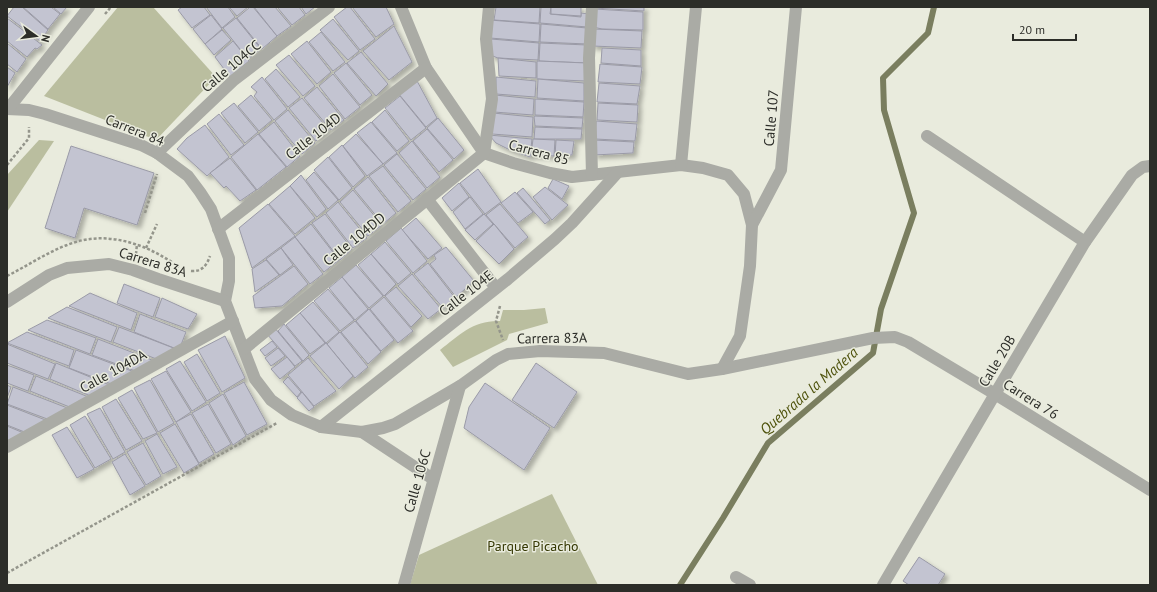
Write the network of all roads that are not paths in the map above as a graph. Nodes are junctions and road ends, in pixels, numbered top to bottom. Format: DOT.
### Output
graph roads {
  1 [pos="89,7"];
  2 [pos="329,7"];
  3 [pos="401,7"];
  4 [pos="489,7"];
  5 [pos="592,7"];
  6 [pos="696,7"];
  7 [pos="796,7"];
  8 [pos="426,68"];
  9 [pos="7,109"];
  10 [pos="927,136"];
  11 [pos="157,153"];
  12 [pos="484,153"];
  13 [pos="681,165"];
  14 [pos="1150,166"];
  15 [pos="618,172"];
  16 [pos="592,175"];
  17 [pos="744,194"];
  18 [pos="427,199"];
  19 [pos="752,226"];
  20 [pos="218,228"];
  21 [pos="1085,242"];
  22 [pos="496,288"];
  23 [pos="225,301"];
  24 [pos="7,302"];
  25 [pos="233,321"];
  26 [pos="895,337"];
  27 [pos="244,349"];
  28 [pos="722,369"];
  29 [pos="460,386"];
  30 [pos="995,394"];
  31 [pos="322,427"];
  32 [pos="362,432"];
  33 [pos="7,447"];
  34 [pos="433,479"];
  35 [pos="1150,490"];
  36 [pos="736,576"];
  37 [pos="404,585"];
  38 [pos="750,585"];
  39 [pos="883,585"];
  1 -- 9 [label="street"];
  2 -- 11 [label="street, Calle 104CC"];
  3 -- 8 [label="street"];
  4 -- 12 [label="street"];
  5 -- 16 [label="street"];
  6 -- 13 [label="street"];
  7 -- 19 [label="street, Calle 107"];
  8 -- 12 [label="street"];
  8 -- 20 [label="street, Calle 104D"];
  9 -- 11 [label="street, Carrera 84"];
  10 -- 21 [label="street"];
  11 -- 20 [label="street, Carrera 84"];
  12 -- 16 [label="street, Carrera 85"];
  12 -- 18 [label="street, Calle 104DD"];
  13 -- 15 [label="street, Carrera 85"];
  13 -- 17 [label="street, Carrera 85"];
  14 -- 21 [label="street, Calle 20B"];
  15 -- 16 [label="street, Carrera 85"];
  15 -- 22 [label="street, Calle 104E"];
  17 -- 19 [label="street, Calle 107"];
  18 -- 22 [label="street"];
  18 -- 27 [label="street, Calle 104DD"];
  19 -- 28 [label="street, Calle 107"];
  20 -- 23 [label="street"];
  21 -- 30 [label="street, Calle 20B"];
  22 -- 31 [label="street, Calle 104E"];
  23 -- 24 [label="street, Carrera 83A"];
  23 -- 25 [label="street, Carrera 83A"];
  25 -- 27 [label="street, Carrera 83A"];
  25 -- 33 [label="street, Calle 104DA"];
  26 -- 28 [label="street, Carrera 83A"];
  26 -- 30 [label="street, Carrera 76"];
  27 -- 31 [label="street, Carrera 83A"];
  28 -- 29 [label="street, Carrera 83A"];
  29 -- 32 [label="street, Carrera 83A"];
  29 -- 34 [label="street, Calle 106C"];
  30 -- 35 [label="street, Carrera 76"];
  30 -- 39 [label="street, Calle 20B"];
  31 -- 32 [label="street, Carrera 83A"];
  32 -- 34 [label="street"];
  34 -- 37 [label="street, Calle 106C"];
  36 -- 38 [label="street"];
}
